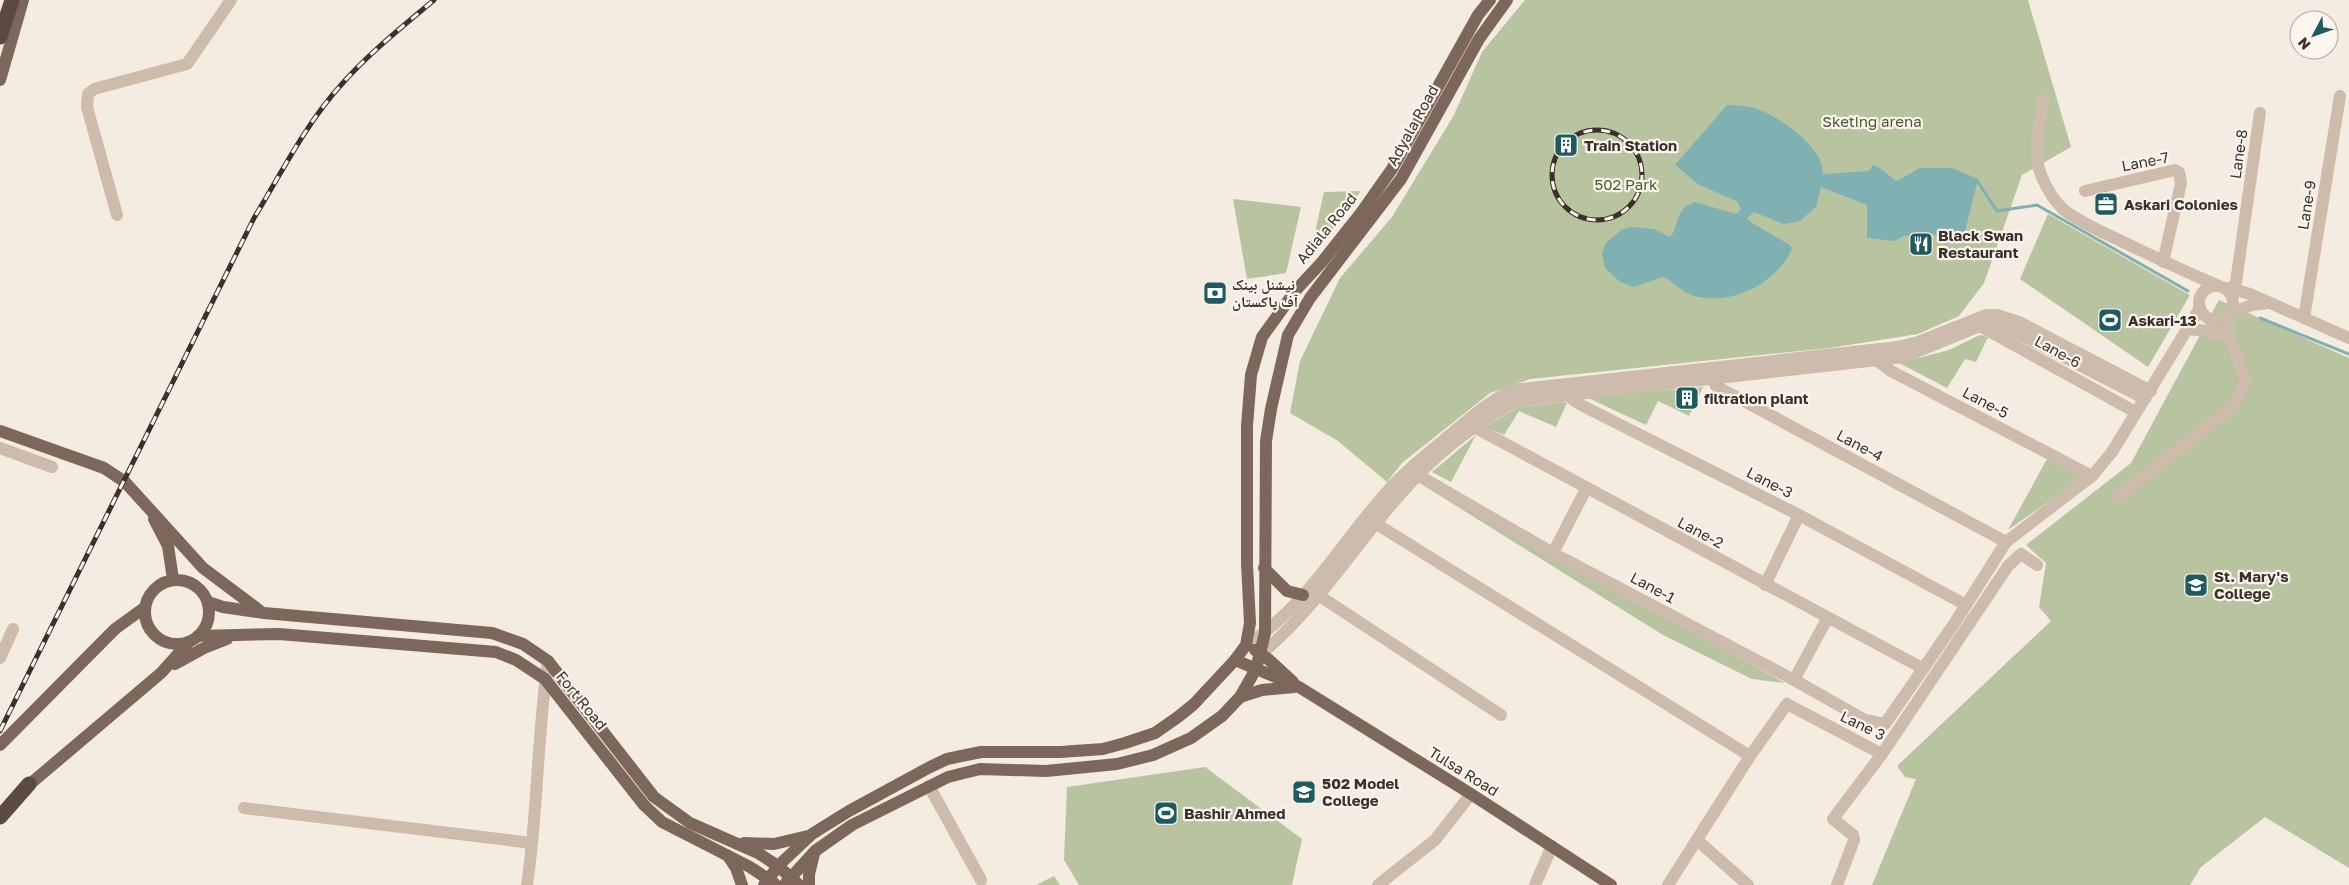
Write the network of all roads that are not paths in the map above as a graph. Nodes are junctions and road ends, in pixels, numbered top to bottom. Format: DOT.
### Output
graph roads {
  1 [pos="12,0"];
  2 [pos="23,0"];
  3 [pos="231,0"];
  4 [pos="1490,0"];
  5 [pos="1507,0"];
  6 [pos="0,36"];
  7 [pos="0,80"];
  8 [pos="2340,96"];
  9 [pos="2044,99"];
  10 [pos="2260,113"];
  11 [pos="2085,191"];
  12 [pos="117,215"];
  13 [pos="1338,261"];
  14 [pos="2163,262"];
  15 [pos="2177,269"];
  16 [pos="2226,288"];
  17 [pos="2205,290"];
  18 [pos="2268,303"];
  19 [pos="2200,308"];
  20 [pos="2230,315"];
  21 [pos="2304,318"];
  22 [pos="2209,319"];
  23 [pos="1975,323"];
  24 [pos="2187,329"];
  25 [pos="2220,336"];
  26 [pos="2349,338"];
  27 [pos="2232,348"];
  28 [pos="1873,356"];
  29 [pos="1710,373"];
  30 [pos="1567,389"];
  31 [pos="2148,395"];
  32 [pos="2130,409"];
  33 [pos="1471,424"];
  34 [pos="0,431"];
  35 [pos="1,451"];
  36 [pos="52,467"];
  37 [pos="1413,473"];
  38 [pos="2092,476"];
  39 [pos="1586,489"];
  40 [pos="2117,497"];
  41 [pos="145,501"];
  42 [pos="1799,515"];
  43 [pos="1371,521"];
  44 [pos="2006,542"];
  45 [pos="1553,553"];
  46 [pos="2037,565"];
  47 [pos="1264,568"];
  48 [pos="173,579"];
  49 [pos="1765,585"];
  50 [pos="1306,592"];
  51 [pos="1320,596"];
  52 [pos="208,602"];
  53 [pos="1966,605"];
  54 [pos="144,608"];
  55 [pos="264,613"];
  56 [pos="1827,618"];
  57 [pos="13,629"];
  58 [pos="251,633"];
  59 [pos="1265,633"];
  60 [pos="193,639"];
  61 [pos="1246,645"];
  62 [pos="1261,654"];
  63 [pos="0,658"];
  64 [pos="1235,660"];
  65 [pos="548,661"];
  66 [pos="1922,668"];
  67 [pos="1256,669"];
  68 [pos="161,673"];
  69 [pos="545,679"];
  70 [pos="1794,680"];
  71 [pos="1299,687"];
  72 [pos="1240,697"];
  73 [pos="1501,715"];
  74 [pos="0,745"];
  75 [pos="1882,754"];
  76 [pos="1750,756"];
  77 [pos="29,784"];
  78 [pos="929,786"];
  79 [pos="1471,794"];
  80 [pos="244,808"];
  81 [pos="0,809"];
  82 [pos="0,817"];
  83 [pos="812,834"];
  84 [pos="1697,840"];
  85 [pos="734,841"];
  86 [pos="532,843"];
  87 [pos="1552,846"];
  88 [pos="815,851"];
  89 [pos="727,855"];
  90 [pos="778,866"];
  91 [pos="981,880"];
  92 [pos="791,882"];
  93 [pos="769,883"];
  94 [pos="527,885"];
  95 [pos="742,885"];
  96 [pos="809,885"];
  97 [pos="1378,885"];
  98 [pos="1535,885"];
  99 [pos="1612,885"];
  100 [pos="1668,885"];
  101 [pos="1748,885"];
  102 [pos="1837,885"];
  1 -- 6 [label="highway"];
  2 -- 7 [label="main road"];
  3 -- 12 [label="street"];
  4 -- 61 [label="main road, Adiala Road"];
  5 -- 13 [label="main road, Adyala Road"];
  8 -- 21 [label="street, Lane-9"];
  9 -- 14 [label="street"];
  10 -- 16 [label="street, Lane-8"];
  11 -- 14 [label="street, Lane-7"];
  13 -- 47 [label="main road, Adiala Road"];
  14 -- 15 [label="street"];
  15 -- 16 [label="street"];
  15 -- 17 [label="street"];
  16 -- 17 [label="street"];
  16 -- 18 [label="street"];
  16 -- 20 [label="street"];
  17 -- 19 [label="street"];
  18 -- 20 [label="street"];
  18 -- 21 [label="street"];
  19 -- 22 [label="street"];
  19 -- 24 [label="street"];
  20 -- 22 [label="street"];
  20 -- 27 [label="street"];
  21 -- 26 [label="street"];
  22 -- 25 [label="street"];
  23 -- 28 [label="street"];
  23 -- 31 [label="street"];
  23 -- 32 [label="street, Lane-6"];
  24 -- 25 [label="street"];
  24 -- 31 [label="street"];
  25 -- 27 [label="street"];
  27 -- 40 [label="street"];
  28 -- 29 [label="street"];
  28 -- 38 [label="street, Lane-5"];
  29 -- 30 [label="street"];
  29 -- 44 [label="street, Lane-4"];
  30 -- 33 [label="street"];
  30 -- 42 [label="street, Lane-3"];
  31 -- 38 [label="street"];
  33 -- 37 [label="street"];
  33 -- 39 [label="street, Lane-2"];
  34 -- 41 [label="main road"];
  35 -- 36 [label="street"];
  37 -- 43 [label="street"];
  37 -- 45 [label="street, Lane-1"];
  38 -- 44 [label="street"];
  39 -- 45 [label="street"];
  39 -- 49 [label="street, Lane-2"];
  41 -- 48 [label="main road"];
  41 -- 55 [label="main road"];
  42 -- 49 [label="street"];
  42 -- 53 [label="street, Lane-3"];
  43 -- 50 [label="street"];
  43 -- 51 [label="street"];
  43 -- 76 [label="street"];
  44 -- 53 [label="street"];
  45 -- 70 [label="street, Lane-1"];
  46 -- 75 [label="street, Lane 3"];
  47 -- 50 [label="main road"];
  47 -- 59 [label="main road, Adiala Road"];
  48 -- 52 [label="main road"];
  48 -- 54 [label="main road"];
  49 -- 56 [label="street, Lane-2"];
  50 -- 51 [label="street"];
  50 -- 59 [label="street"];
  51 -- 62 [label="street"];
  51 -- 73 [label="street"];
  52 -- 55 [label="main road, Fort Road"];
  52 -- 60 [label="main road"];
  53 -- 66 [label="street"];
  54 -- 60 [label="main road"];
  54 -- 74 [label="main road"];
  55 -- 65 [label="main road, Fort Road"];
  56 -- 66 [label="street, Lane-2"];
  56 -- 70 [label="street"];
  57 -- 63 [label="street"];
  58 -- 60 [label="main road, Fort Road"];
  58 -- 68 [label="main road"];
  58 -- 69 [label="main road, Fort Road"];
  59 -- 61 [label="street"];
  59 -- 62 [label="main road, Adiala Road"];
  60 -- 68 [label="main road"];
  61 -- 62 [label="main road, Tulsa Road"];
  61 -- 64 [label="main road, Adiala Road"];
  62 -- 67 [label="main road, Adiala Road"];
  62 -- 71 [label="main road, Tulsa Road"];
  64 -- 67 [label="main road, Tulsa Road"];
  64 -- 83 [label="main road, Adiala Road"];
  65 -- 69 [label="street"];
  65 -- 85 [label="main road, Fort Road"];
  66 -- 70 [label="street, Lane-1"];
  67 -- 71 [label="main road, Tulsa Road"];
  67 -- 72 [label="main road, Adiala Road"];
  68 -- 77 [label="main road"];
  69 -- 86 [label="street"];
  69 -- 89 [label="main road, Fort Road"];
  71 -- 72 [label="main road"];
  71 -- 79 [label="main road, Tulsa Road"];
  72 -- 78 [label="main road, Adiala Road"];
  75 -- 76 [label="street, Lane 3"];
  75 -- 102 [label="street"];
  76 -- 84 [label="street, Lane 3"];
  77 -- 81 [label="main road"];
  77 -- 82 [label="highway"];
  78 -- 88 [label="main road, Adiala Road"];
  78 -- 91 [label="street"];
  79 -- 87 [label="main road, Tulsa Road"];
  79 -- 97 [label="street"];
  80 -- 86 [label="street"];
  83 -- 85 [label="main road"];
  83 -- 90 [label="main road"];
  84 -- 100 [label="street, Lane 3"];
  84 -- 101 [label="street"];
  85 -- 90 [label="main road, Fort Road"];
  86 -- 94 [label="street"];
  87 -- 98 [label="street"];
  87 -- 99 [label="main road, Tulsa Road"];
  88 -- 92 [label="main road, Adiala Road"];
  88 -- 96 [label="main road"];
  89 -- 93 [label="main road, Fort Road"];
  89 -- 95 [label="main road"];
  90 -- 92 [label="main road, Fort Road"];
  90 -- 93 [label="main road"];
}
